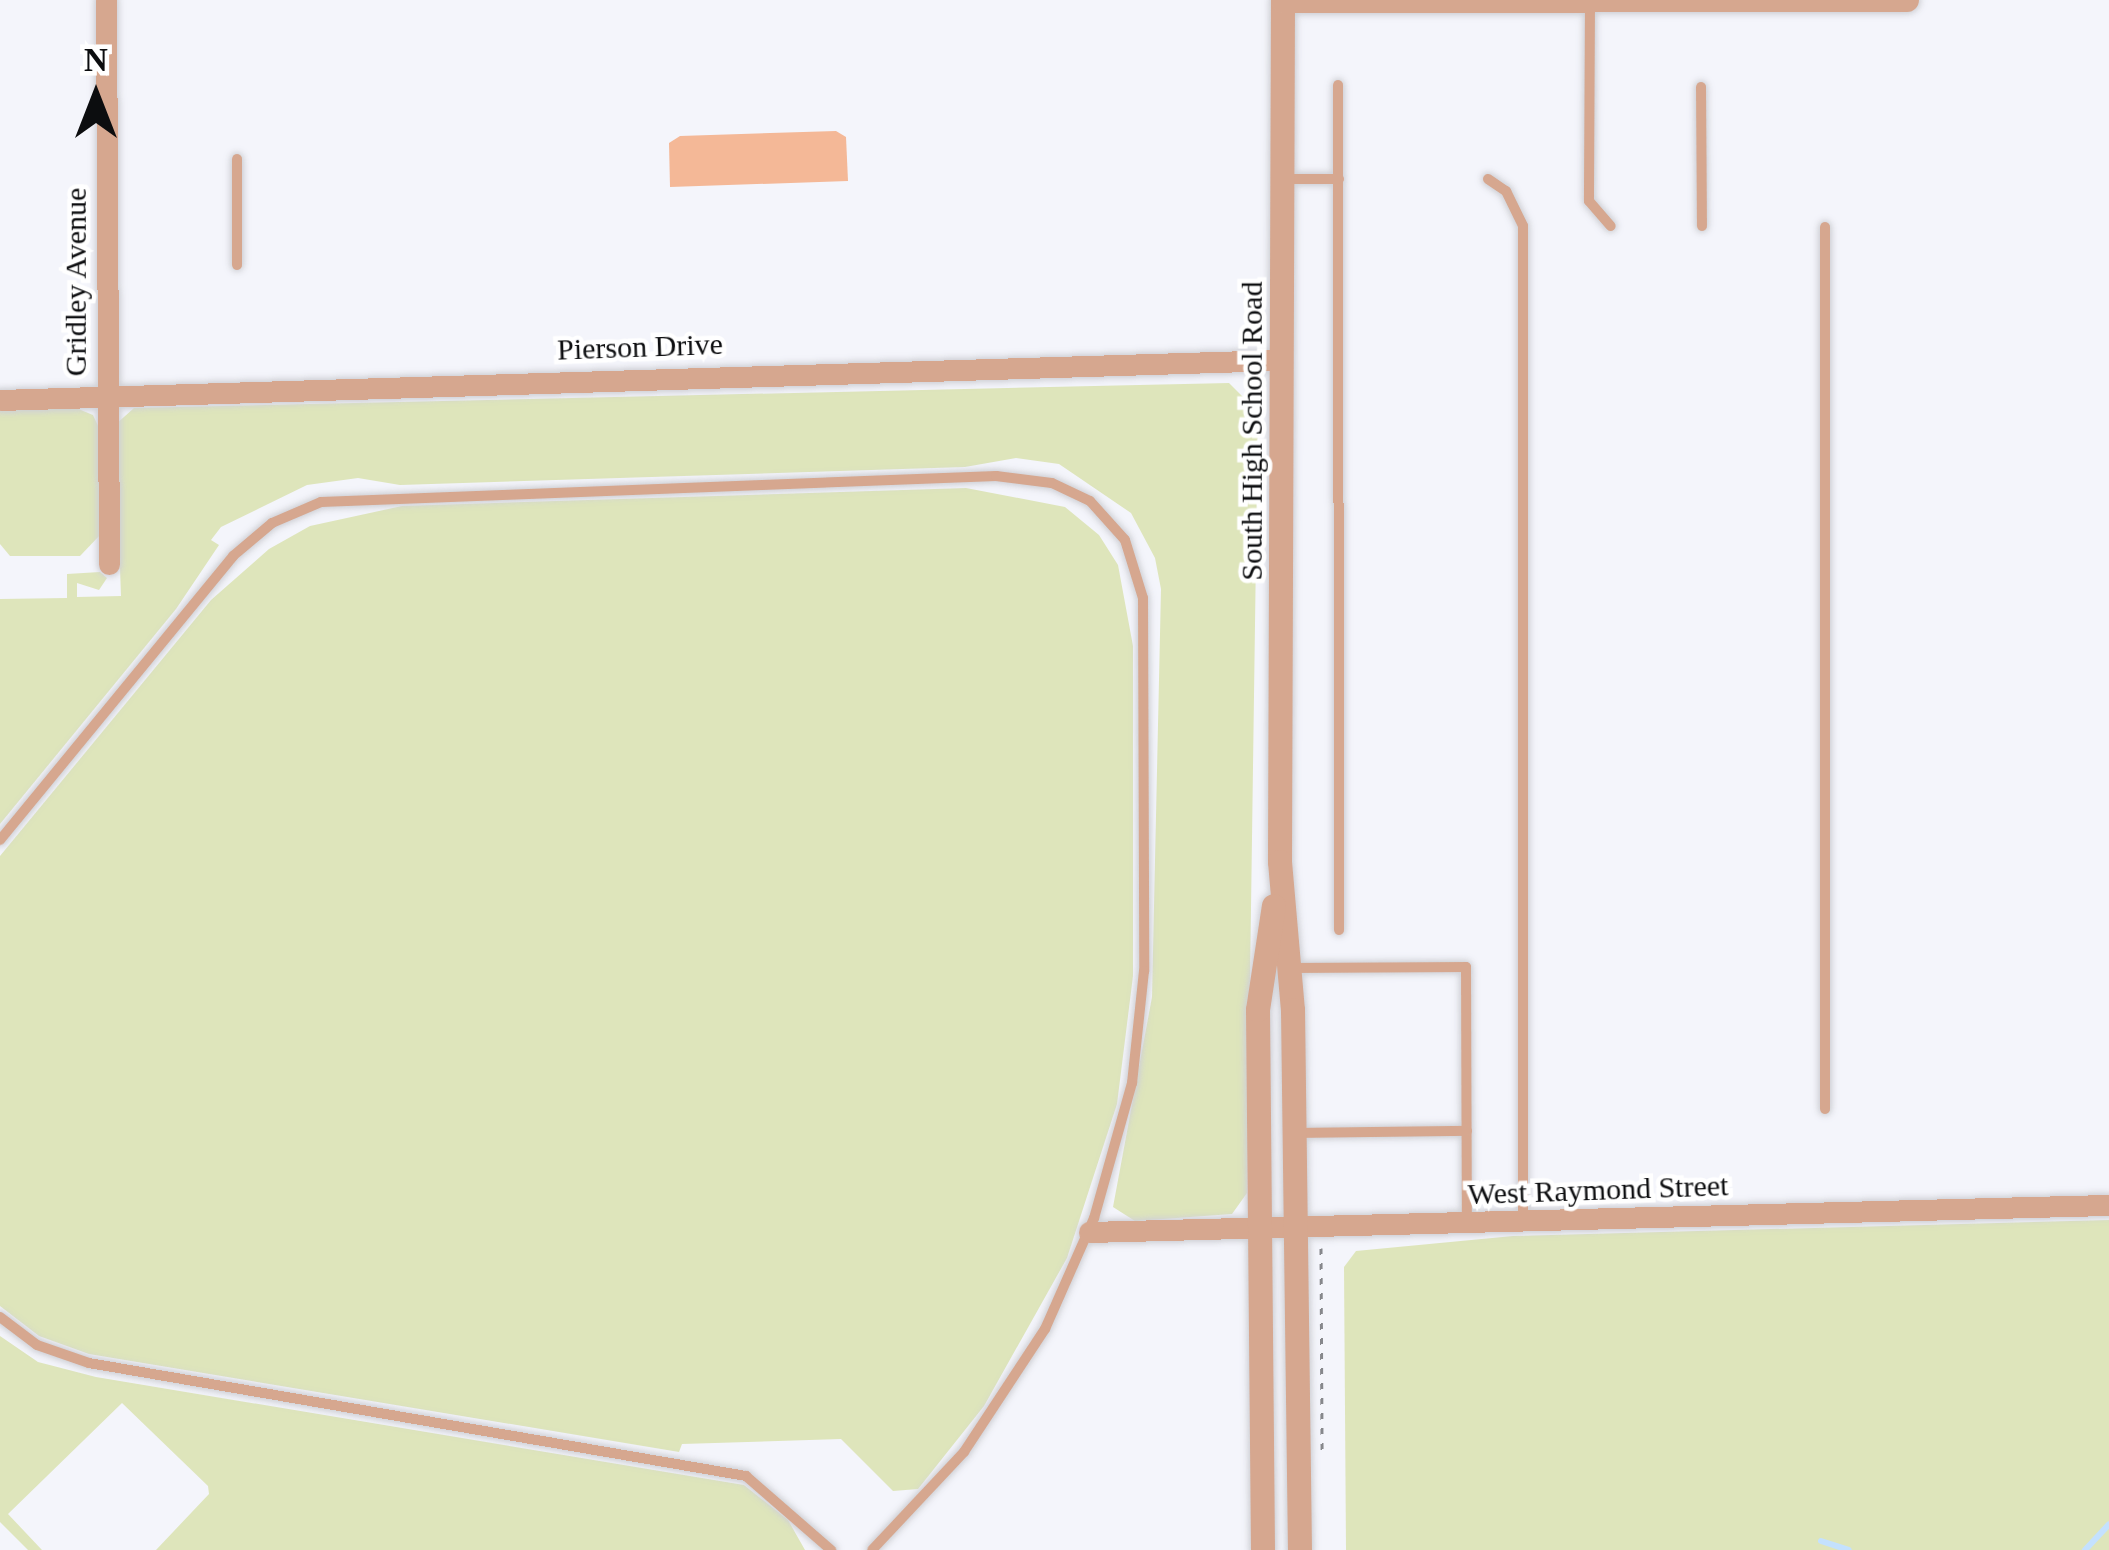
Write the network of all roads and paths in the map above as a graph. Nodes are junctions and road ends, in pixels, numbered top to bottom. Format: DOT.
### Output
graph roads {
  1 [pos="106,0"];
  2 [pos="1907,0"];
  3 [pos="1282,1"];
  4 [pos="1590,2"];
  5 [pos="1339,85"];
  6 [pos="1701,87"];
  7 [pos="237,159"];
  8 [pos="1282,179"];
  9 [pos="1339,179"];
  10 [pos="1489,179"];
  11 [pos="1612,226"];
  12 [pos="1702,226"];
  13 [pos="1825,226"];
  14 [pos="237,265"];
  15 [pos="1282,360"];
  16 [pos="106,396"];
  17 [pos="0,400"];
  18 [pos="109,564"];
  19 [pos="0,839"];
  20 [pos="1280,862"];
  21 [pos="1339,930"];
  22 [pos="1289,968"];
  23 [pos="1825,1109"];
  24 [pos="1467,1132"];
  25 [pos="1294,1133"];
  26 [pos="2109,1205"];
  27 [pos="1523,1222"];
  28 [pos="1467,1224"];
  29 [pos="1308,1229"];
  30 [pos="1260,1230"];
  31 [pos="1089,1232"];
  32 [pos="0,1318"];
  33 [pos="1322,1460"];
  34 [pos="831,1550"];
  35 [pos="872,1550"];
  36 [pos="1264,1550"];
  37 [pos="1300,1550"];
  1 -- 16 [label="street, Gridley Avenue"];
  2 -- 4 [label="street"];
  3 -- 4 [label="street"];
  3 -- 8 [label="street, South High School Road"];
  4 -- 11 [label="lane"];
  5 -- 9 [label="lane"];
  6 -- 12 [label="lane"];
  7 -- 14 [label="lane"];
  8 -- 9 [label="lane"];
  8 -- 15 [label="street, South High School Road"];
  9 -- 21 [label="lane"];
  10 -- 27 [label="lane"];
  13 -- 23 [label="lane"];
  15 -- 16 [label="street, Pierson Drive"];
  15 -- 20 [label="street, South High School Road"];
  16 -- 17 [label="street, Pierson Drive"];
  16 -- 18 [label="street, Gridley Avenue"];
  19 -- 31 [label="lane"];
  20 -- 22 [label="street, South High School Road"];
  20 -- 30 [label="street, South High School Road"];
  22 -- 24 [label="lane"];
  22 -- 25 [label="street, South High School Road"];
  24 -- 25 [label="lane"];
  24 -- 28 [label="lane"];
  25 -- 29 [label="street, South High School Road"];
  26 -- 27 [label="street, West Raymond Street"];
  27 -- 28 [label="street, West Raymond Street"];
  28 -- 29 [label="street, West Raymond Street"];
  29 -- 30 [label="street, West Raymond Street"];
  29 -- 33 [label="path"];
  29 -- 37 [label="street, South High School Road"];
  30 -- 31 [label="street, West Raymond Street"];
  30 -- 36 [label="street, South High School Road"];
  31 -- 35 [label="lane"];
  32 -- 34 [label="lane"];
}
